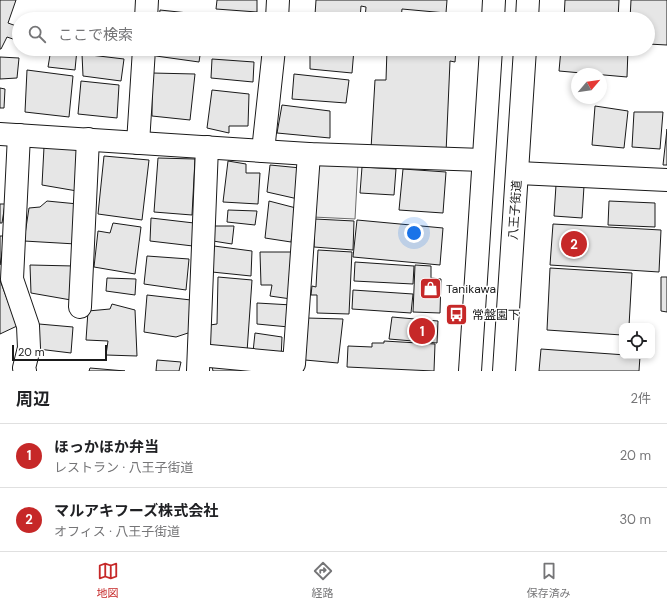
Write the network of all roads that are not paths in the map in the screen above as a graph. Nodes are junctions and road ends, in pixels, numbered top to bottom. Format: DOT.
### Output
graph roads {
  1 [pos="147,0"];
  2 [pos="278,0"];
  3 [pos="494,0"];
  4 [pos="528,0"];
  5 [pos="146,12"];
  6 [pos="277,12"];
  7 [pos="493,12"];
  8 [pos="527,12"];
  9 [pos="144,56"];
  10 [pos="273,56"];
  11 [pos="490,56"];
  12 [pos="525,56"];
  13 [pos="10,134"];
  14 [pos="88,139"];
  15 [pos="138,143"];
  16 [pos="206,147"];
  17 [pos="263,151"];
  18 [pos="310,154"];
  19 [pos="483,160"];
  20 [pos="518,173"];
  21 [pos="667,180"];
  22 [pos="80,307"];
  23 [pos="199,363"];
  24 [pos="25,371"];
  25 [pos="470,371"];
  26 [pos="504,371"];
  1 -- 5 [label="main road"];
  2 -- 6 [label="main road"];
  3 -- 7 [label="main road"];
  4 -- 8 [label="main road"];
  9 -- 15 [label="main road"];
  10 -- 17 [label="main road"];
  11 -- 19 [label="main road"];
  12 -- 20 [label="main road, 八王子街道"];
  13 -- 14 [label="main road"];
  13 -- 24 [label="main road"];
  14 -- 15 [label="main road"];
  14 -- 22 [label="main road"];
  15 -- 16 [label="main road"];
  16 -- 17 [label="main road"];
  16 -- 23 [label="main road"];
  17 -- 18 [label="main road"];
  18 -- 19 [label="main road"];
  18 -- 23 [label="main road"];
  19 -- 25 [label="main road"];
  20 -- 21 [label="main road"];
  20 -- 26 [label="main road, 八王子街道"];
}
